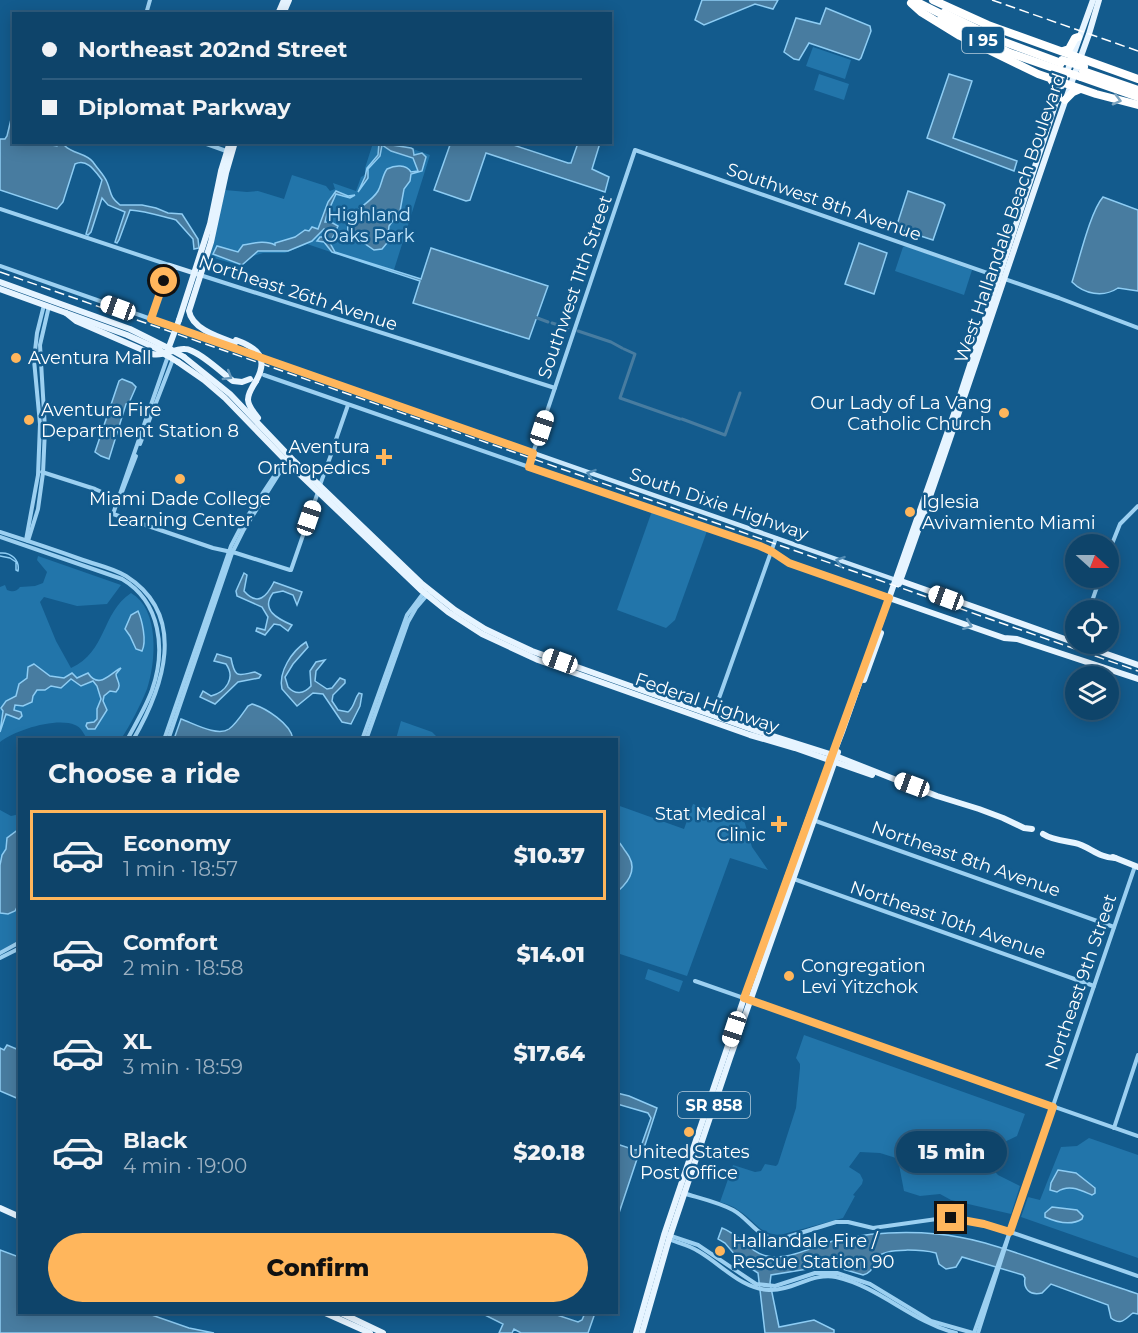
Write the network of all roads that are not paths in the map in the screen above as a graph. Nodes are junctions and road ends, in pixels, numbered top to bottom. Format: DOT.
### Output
graph roads {
  1 [pos="928,0"];
  2 [pos="933,0"];
  3 [pos="1099,0"];
  4 [pos="912,1"];
  5 [pos="1094,4"];
  6 [pos="1078,37"];
  7 [pos="1084,49"];
  8 [pos="1077,56"];
  9 [pos="1061,62"];
  10 [pos="1083,72"];
  11 [pos="1138,79"];
  12 [pos="1052,81"];
  13 [pos="1067,84"];
  14 [pos="1080,89"];
  15 [pos="1138,92"];
  16 [pos="1061,99"];
  17 [pos="1138,105"];
  18 [pos="207,144"];
  19 [pos="230,144"];
  20 [pos="234,144"];
  21 [pos="635,150"];
  22 [pos="229,152"];
  23 [pos="0,209"];
  24 [pos="1016,235"];
  25 [pos="169,265"];
  26 [pos="0,266"];
  27 [pos="197,274"];
  28 [pos="1001,278"];
  29 [pos="0,282"];
  30 [pos="0,289"];
  31 [pos="48,302"];
  32 [pos="66,313"];
  33 [pos="151,319"];
  34 [pos="1138,328"];
  35 [pos="979,346"];
  36 [pos="165,348"];
  37 [pos="181,349"];
  38 [pos="264,375"];
  39 [pos="253,380"];
  40 [pos="555,388"];
  41 [pos="230,403"];
  42 [pos="348,404"];
  43 [pos="245,409"];
  44 [pos="43,422"];
  45 [pos="274,440"];
  46 [pos="533,453"];
  47 [pos="287,459"];
  48 [pos="131,466"];
  49 [pos="529,467"];
  50 [pos="38,470"];
  51 [pos="43,473"];
  52 [pos="319,489"];
  53 [pos="117,499"];
  54 [pos="1138,506"];
  55 [pos="0,532"];
  56 [pos="1116,534"];
  57 [pos="0,537"];
  58 [pos="369,537"];
  59 [pos="776,538"];
  60 [pos="27,543"];
  61 [pos="771,551"];
  62 [pos="232,553"];
  63 [pos="779,556"];
  64 [pos="768,561"];
  65 [pos="898,580"];
  66 [pos="427,592"];
  67 [pos="891,598"];
  68 [pos="484,632"];
  69 [pos="1065,639"];
  70 [pos="161,644"];
  71 [pos="874,648"];
  72 [pos="1108,654"];
  73 [pos="1138,665"];
  74 [pos="866,669"];
  75 [pos="1138,679"];
  76 [pos="647,695"];
  77 [pos="712,718"];
  78 [pos="128,738"];
  79 [pos="134,738"];
  80 [pos="167,738"];
  81 [pos="365,738"];
  82 [pos="833,758"];
  83 [pos="811,819"];
  84 [pos="1137,866"];
  85 [pos="793,879"];
  86 [pos="1114,927"];
  87 [pos="766,938"];
  88 [pos="18,943"];
  89 [pos="4,953"];
  90 [pos="0,958"];
  91 [pos="764,959"];
  92 [pos="695,981"];
  93 [pos="1094,986"];
  94 [pos="747,999"];
  95 [pos="728,1045"];
  96 [pos="1138,1055"];
  97 [pos="730,1058"];
  98 [pos="1053,1107"];
  99 [pos="1114,1128"];
  100 [pos="1138,1136"];
  101 [pos="682,1192"];
  102 [pos="0,1206"];
  103 [pos="18,1214"];
  104 [pos="1010,1232"];
  105 [pos="668,1237"];
  106 [pos="1138,1276"];
  107 [pos="869,1286"];
  108 [pos="643,1311"];
  109 [pos="327,1314"];
  110 [pos="340,1314"];
  111 [pos="343,1314"];
  112 [pos="348,1317"];
  113 [pos="645,1323"];
  114 [pos="370,1333"];
  115 [pos="383,1333"];
  116 [pos="636,1333"];
  117 [pos="642,1333"];
  118 [pos="956,1333"];
  119 [pos="975,1333"];
  1 -- 9 [label="highway, I 95"];
  2 -- 9 [label="highway"];
  3 -- 5 [label="main road, West Hallandale Beach Boulevard / SR 858"];
  4 -- 9 [label="highway, I 95"];
  4 -- 12 [label="highway"];
  5 -- 6 [label="main road, West Hallandale Beach Boulevard / SR 858"];
  5 -- 7 [label="main road, West Hallandale Beach Boulevard / SR 858"];
  6 -- 7 [label="main road"];
  6 -- 8 [label="main road, West Hallandale Beach Boulevard / SR 858"];
  6 -- 9 [label="highway"];
  7 -- 8 [label="main road, West Hallandale Beach Boulevard / SR 858"];
  8 -- 9 [label="highway"];
  8 -- 11 [label="highway"];
  8 -- 13 [label="main road, West Hallandale Beach Boulevard / SR 858"];
  9 -- 10 [label="highway, I 95, bridge"];
  10 -- 15 [label="highway, I 95"];
  10 -- 15 [label="highway, I 95"];
  12 -- 13 [label="highway"];
  12 -- 16 [label="highway"];
  13 -- 14 [label="highway"];
  13 -- 16 [label="main road, West Hallandale Beach Boulevard / SR 858"];
  14 -- 16 [label="highway"];
  14 -- 17 [label="highway, one-way"];
  16 -- 24 [label="main road, West Hallandale Beach Boulevard / SR 858"];
  16 -- 24 [label="main road, West Hallandale Beach Boulevard / SR 858"];
  18 -- 22 [label="street"];
  19 -- 22 [label="main road"];
  20 -- 22 [label="main road"];
  21 -- 28 [label="street, Southwest 8th Avenue"];
  21 -- 40 [label="street, Southwest 11th Street"];
  22 -- 27 [label="main road"];
  22 -- 27 [label="main road"];
  23 -- 25 [label="street, Northeast 26th Avenue"];
  24 -- 28 [label="main road, West Hallandale Beach Boulevard / SR 858"];
  24 -- 28 [label="main road, West Hallandale Beach Boulevard / SR 858"];
  25 -- 27 [label="main road, Northeast 26th Avenue"];
  25 -- 33 [label="main road"];
  26 -- 33 [label="street"];
  27 -- 36 [label="main road, bridge"];
  27 -- 39 [label="main road, bridge"];
  27 -- 40 [label="street, Northeast 26th Avenue"];
  28 -- 34 [label="street, Southwest 8th Avenue"];
  28 -- 35 [label="main road, West Hallandale Beach Boulevard / SR 858"];
  28 -- 35 [label="main road, West Hallandale Beach Boulevard / SR 858"];
  29 -- 31 [label="main road"];
  30 -- 31 [label="main road"];
  31 -- 32 [label="main road"];
  31 -- 36 [label="main road"];
  31 -- 44 [label="street"];
  32 -- 36 [label="main road, bridge"];
  32 -- 37 [label="main road"];
  33 -- 46 [label="main road, South Dixie Highway"];
  35 -- 65 [label="main road, West Hallandale Beach Boulevard / SR 858"];
  35 -- 65 [label="main road, West Hallandale Beach Boulevard / SR 858"];
  36 -- 41 [label="main road, bridge"];
  36 -- 43 [label="main road, bridge"];
  36 -- 48 [label="street"];
  37 -- 39 [label="main road, one-way"];
  37 -- 48 [label="street"];
  38 -- 42 [label="street"];
  39 -- 45 [label="main road"];
  40 -- 46 [label="street, Southwest 11th Street"];
  41 -- 43 [label="main road"];
  41 -- 47 [label="main road"];
  42 -- 49 [label="street"];
  42 -- 52 [label="street"];
  43 -- 45 [label="main road"];
  44 -- 50 [label="street"];
  44 -- 51 [label="street"];
  45 -- 47 [label="main road"];
  46 -- 49 [label="main road, Southwest 11th Street"];
  59 -- 46 [label="main road, South Dixie Highway, one-way"];
  47 -- 52 [label="main road"];
  47 -- 62 [label="street"];
  48 -- 53 [label="street"];
  49 -- 61 [label="main road"];
  50 -- 51 [label="street"];
  50 -- 60 [label="street"];
  51 -- 53 [label="street"];
  51 -- 60 [label="street"];
  52 -- 58 [label="main road"];
  52 -- 58 [label="main road"];
  52 -- 62 [label="street"];
  53 -- 62 [label="street"];
  54 -- 56 [label="street"];
  55 -- 60 [label="street"];
  57 -- 60 [label="street"];
  58 -- 66 [label="main road"];
  58 -- 66 [label="main road"];
  59 -- 61 [label="street"];
  65 -- 59 [label="main road, South Dixie Highway, one-way"];
  60 -- 70 [label="street"];
  61 -- 63 [label="main road"];
  61 -- 64 [label="street"];
  62 -- 80 [label="street"];
  63 -- 64 [label="street"];
  63 -- 67 [label="main road"];
  64 -- 77 [label="street"];
  65 -- 67 [label="main road, SR 858"];
  65 -- 69 [label="main road"];
  66 -- 68 [label="main road"];
  66 -- 81 [label="street"];
  67 -- 71 [label="main road, SR 858"];
  67 -- 71 [label="main road, SR 858"];
  67 -- 75 [label="main road, one-way"];
  68 -- 76 [label="main road, Federal Highway"];
  68 -- 76 [label="main road, Federal Highway"];
  70 -- 78 [label="street"];
  70 -- 79 [label="street"];
  71 -- 74 [label="main road, SR 858"];
  72 -- 73 [label="main road"];
  74 -- 82 [label="main road, SR 858"];
  74 -- 82 [label="main road, SR 858"];
  76 -- 77 [label="main road, Federal Highway"];
  76 -- 77 [label="main road, Federal Highway"];
  77 -- 82 [label="main road, Federal Highway"];
  82 -- 83 [label="main road, SR 858"];
  82 -- 84 [label="main road, Federal Highway"];
  83 -- 85 [label="main road, SR 858"];
  83 -- 86 [label="street, Northeast 8th Avenue"];
  83 -- 87 [label="main road, SR 858"];
  84 -- 86 [label="street, Northeast 9th Street"];
  85 -- 91 [label="main road, SR 858"];
  85 -- 93 [label="street, Northeast 10th Avenue"];
  86 -- 93 [label="street, Northeast 9th Street"];
  87 -- 91 [label="main road"];
  87 -- 94 [label="main road, SR 858"];
  88 -- 89 [label="street"];
  89 -- 90 [label="street"];
  91 -- 94 [label="main road, SR 858"];
  92 -- 94 [label="street"];
  93 -- 98 [label="street, Northeast 9th Street"];
  94 -- 95 [label="main road, SR 858"];
  94 -- 97 [label="main road, SR 858"];
  94 -- 98 [label="street"];
  95 -- 97 [label="main road"];
  95 -- 101 [label="main road, SR 858"];
  96 -- 99 [label="street"];
  97 -- 101 [label="main road, SR 858"];
  98 -- 99 [label="street"];
  98 -- 104 [label="street, Northeast 9th Street"];
  99 -- 100 [label="street"];
  101 -- 104 [label="street"];
  101 -- 105 [label="main road, SR 858"];
  102 -- 103 [label="main road"];
  104 -- 106 [label="street"];
  104 -- 119 [label="street, Northeast 9th Street"];
  105 -- 107 [label="street"];
  105 -- 108 [label="main road, SR 858"];
  105 -- 113 [label="main road, SR 858"];
  107 -- 118 [label="street"];
  107 -- 119 [label="street"];
  108 -- 113 [label="main road"];
  108 -- 116 [label="main road, SR 858"];
  109 -- 114 [label="main road"];
  110 -- 112 [label="main road"];
  111 -- 112 [label="main road"];
  112 -- 115 [label="main road"];
  113 -- 117 [label="main road, SR 858"];
}
